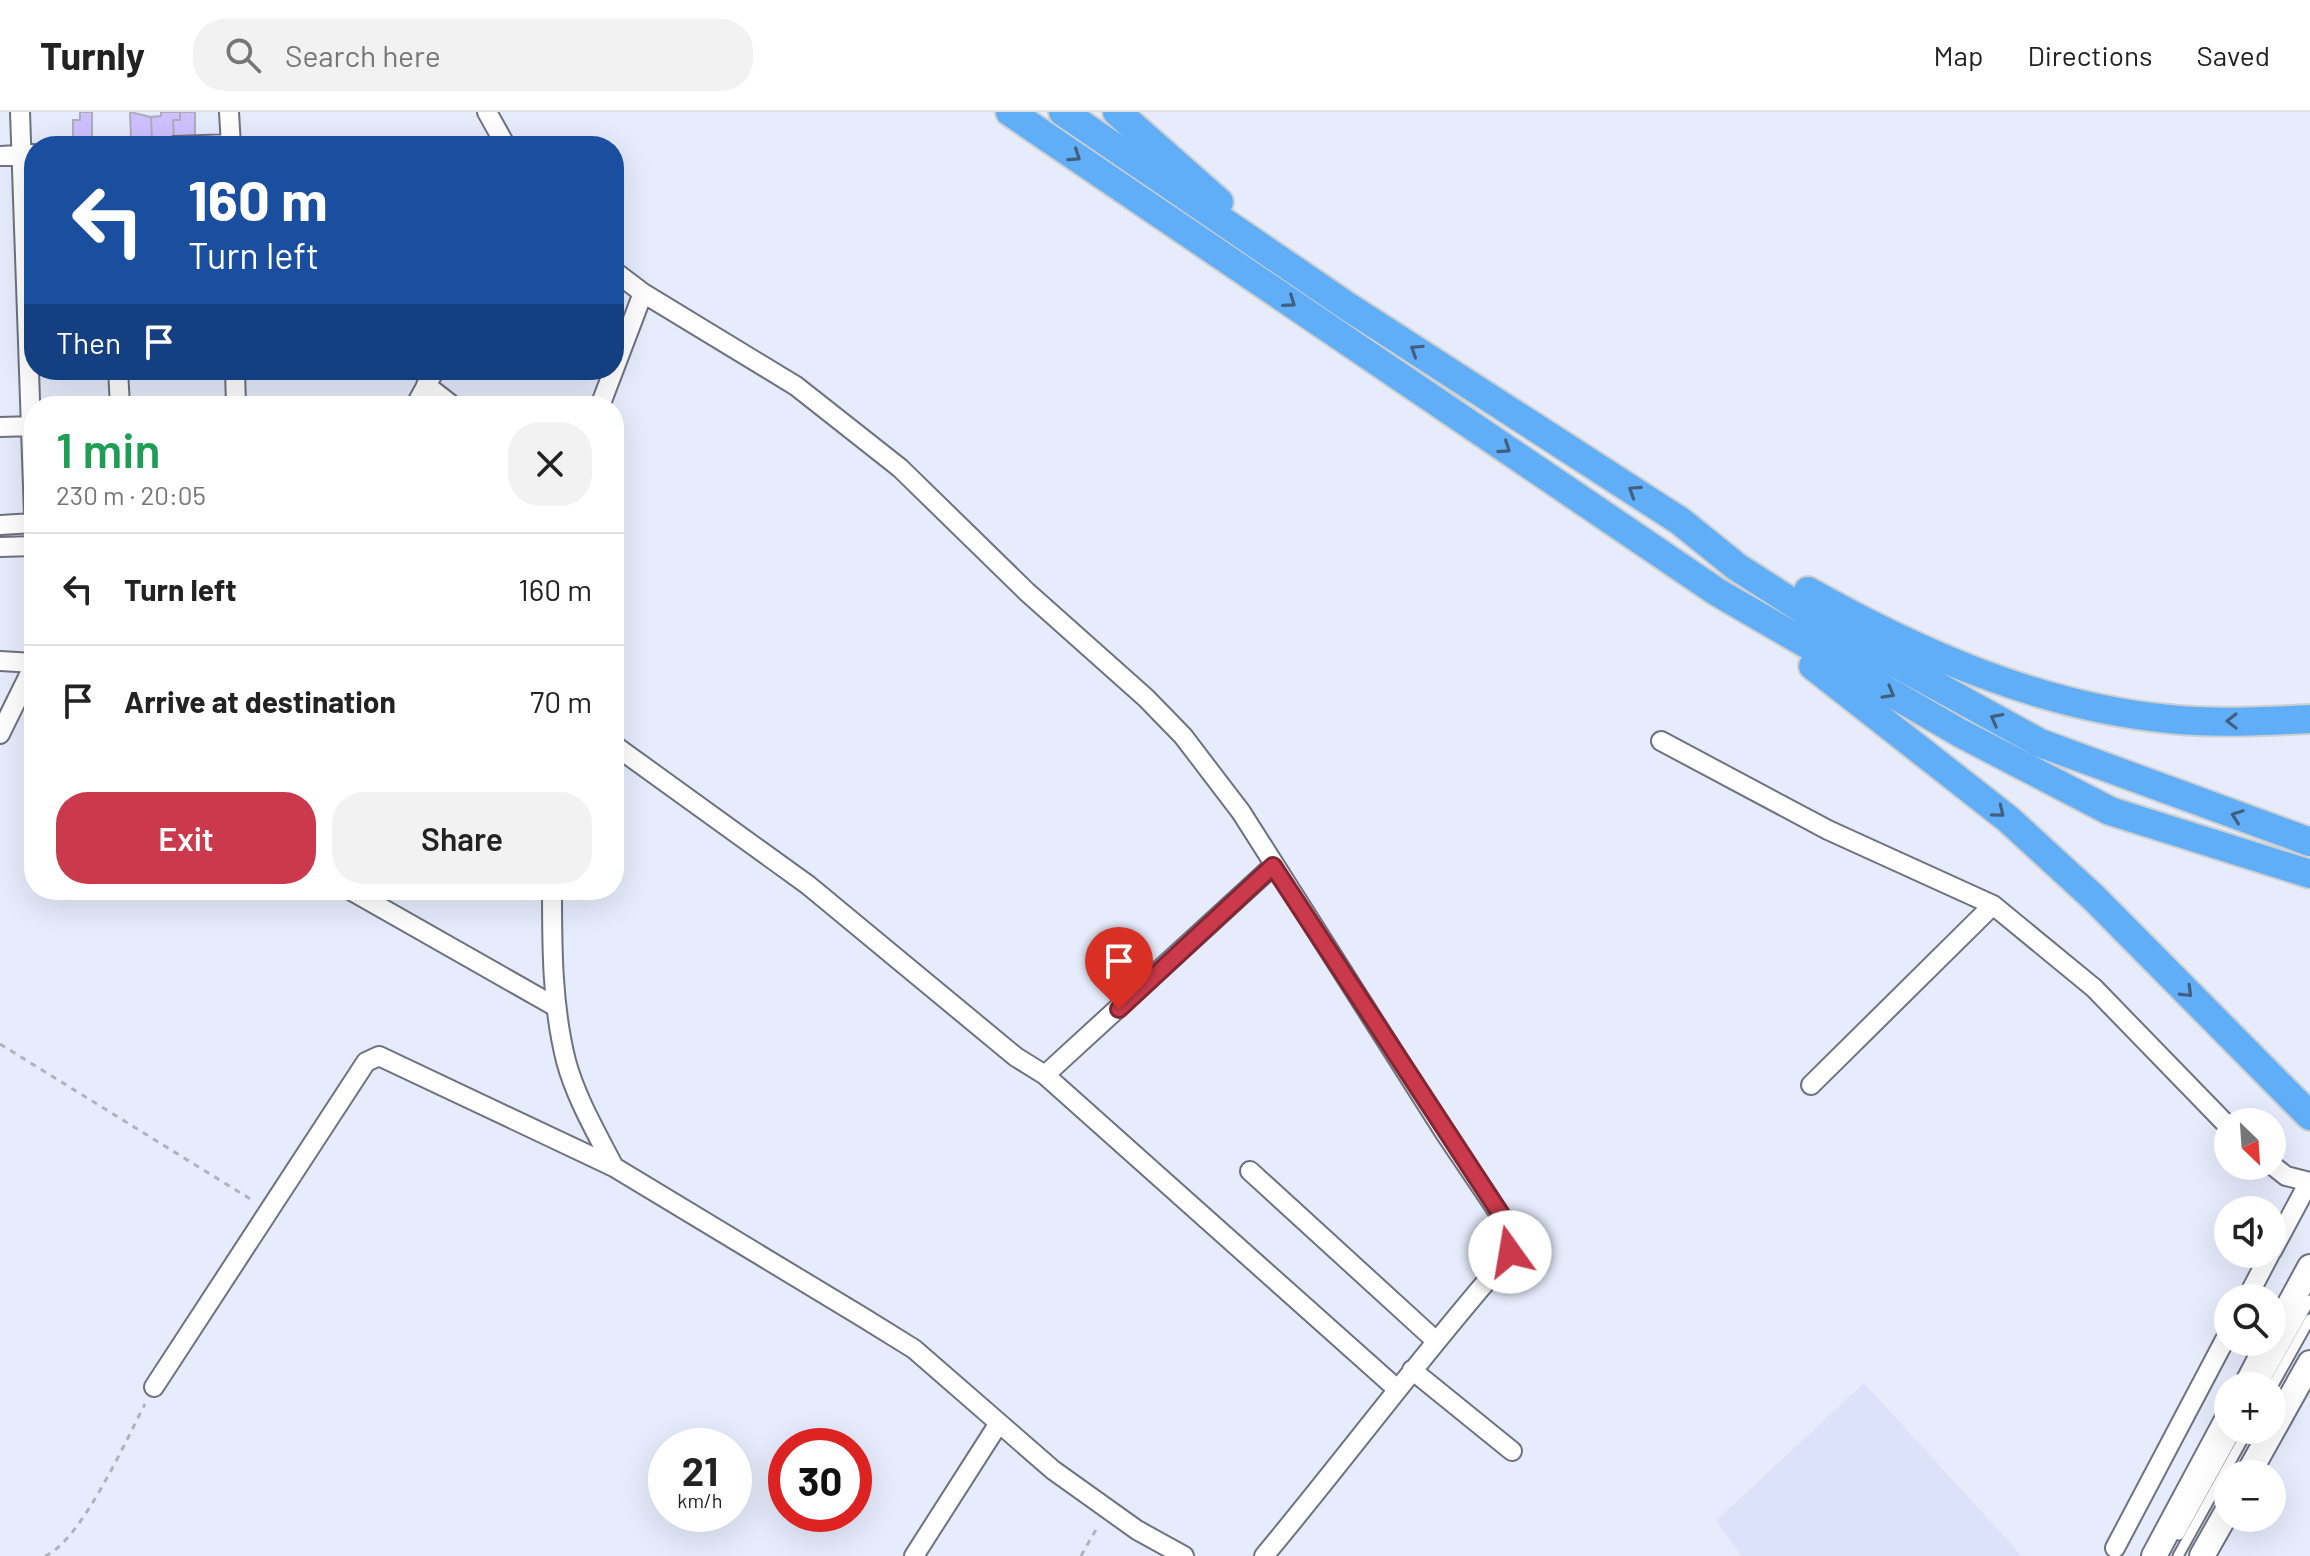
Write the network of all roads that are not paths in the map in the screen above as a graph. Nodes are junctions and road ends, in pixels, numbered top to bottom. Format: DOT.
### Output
graph roads {
  1 [pos="20,112"];
  2 [pos="229,112"];
  3 [pos="487,112"];
  4 [pos="1010,112"];
  5 [pos="1063,112"];
  6 [pos="1117,112"];
  7 [pos="24,136"];
  8 [pos="230,136"];
  9 [pos="500,136"];
  10 [pos="24,154"];
  11 [pos="0,156"];
  12 [pos="1284,263"];
  13 [pos="624,279"];
  14 [pos="643,293"];
  15 [pos="624,343"];
  16 [pos="433,380"];
  17 [pos="445,396"];
  18 [pos="24,426"];
  19 [pos="0,427"];
  20 [pos="1680,521"];
  21 [pos="24,524"];
  22 [pos="0,525"];
  23 [pos="24,546"];
  24 [pos="0,547"];
  25 [pos="1717,592"];
  26 [pos="0,661"];
  27 [pos="24,663"];
  28 [pos="24,685"];
  29 [pos="2310,719"];
  30 [pos="0,734"];
  31 [pos="1661,741"];
  32 [pos="624,752"];
  33 [pos="2310,842"];
  34 [pos="1273,866"];
  35 [pos="2310,874"];
  36 [pos="368,900"];
  37 [pos="552,900"];
  38 [pos="1993,905"];
  39 [pos="556,1007"];
  40 [pos="1045,1075"];
  41 [pos="1811,1085"];
  42 [pos="2214,1112"];
  43 [pos="2310,1116"];
  44 [pos="614,1167"];
  45 [pos="1250,1171"];
  46 [pos="2286,1176"];
  47 [pos="2309,1182"];
  48 [pos="2286,1224"];
  49 [pos="2310,1267"];
  50 [pos="2310,1300"];
  51 [pos="2286,1312"];
  52 [pos="2310,1319"];
  53 [pos="1435,1340"];
  54 [pos="2216,1356"];
  55 [pos="2310,1363"];
  56 [pos="1412,1370"];
  57 [pos="2270,1372"];
  58 [pos="2280,1372"];
  59 [pos="154,1387"];
  60 [pos="1397,1389"];
  61 [pos="999,1423"];
  62 [pos="2214,1444"];
  63 [pos="2229,1444"];
  64 [pos="2240,1444"];
  65 [pos="1512,1451"];
  66 [pos="2256,1460"];
  67 [pos="2216,1532"];
  68 [pos="2115,1548"];
  69 [pos="914,1556"];
  70 [pos="1184,1556"];
  71 [pos="1264,1556"];
  72 [pos="2154,1556"];
  73 [pos="2167,1556"];
  74 [pos="2178,1556"];
  75 [pos="2202,1556"];
  1 -- 7 [label="street"];
  2 -- 8 [label="street"];
  3 -- 9 [label="street"];
  4 -- 25 [label="highway, one-way"];
  5 -- 12 [label="highway"];
  6 -- 12 [label="highway"];
  10 -- 11 [label="street"];
  20 -- 12 [label="highway, one-way"];
  13 -- 14 [label="street"];
  14 -- 15 [label="street"];
  14 -- 34 [label="street"];
  16 -- 17 [label="street"];
  18 -- 19 [label="street"];
  29 -- 20 [label="highway, one-way"];
  33 -- 20 [label="highway, one-way"];
  21 -- 22 [label="street"];
  23 -- 24 [label="street"];
  25 -- 35 [label="highway, one-way"];
  25 -- 43 [label="highway, one-way"];
  26 -- 27 [label="street"];
  28 -- 30 [label="street"];
  31 -- 38 [label="street"];
  32 -- 40 [label="street"];
  34 -- 40 [label="street"];
  34 -- 53 [label="street"];
  36 -- 39 [label="street"];
  37 -- 39 [label="street"];
  38 -- 41 [label="street"];
  38 -- 42 [label="street"];
  39 -- 44 [label="street"];
  40 -- 60 [label="street"];
  44 -- 59 [label="street"];
  44 -- 61 [label="street"];
  45 -- 53 [label="street"];
  46 -- 47 [label="street"];
  47 -- 48 [label="street"];
  49 -- 51 [label="main road"];
  50 -- 57 [label="lane"];
  52 -- 58 [label="lane"];
  53 -- 56 [label="street"];
  54 -- 68 [label="street"];
  55 -- 66 [label="main road"];
  56 -- 60 [label="street"];
  56 -- 65 [label="street"];
  60 -- 71 [label="street"];
  61 -- 69 [label="street"];
  61 -- 70 [label="street"];
  62 -- 72 [label="main road"];
  63 -- 73 [label="lane"];
  64 -- 74 [label="lane"];
  67 -- 75 [label="main road"];
}
